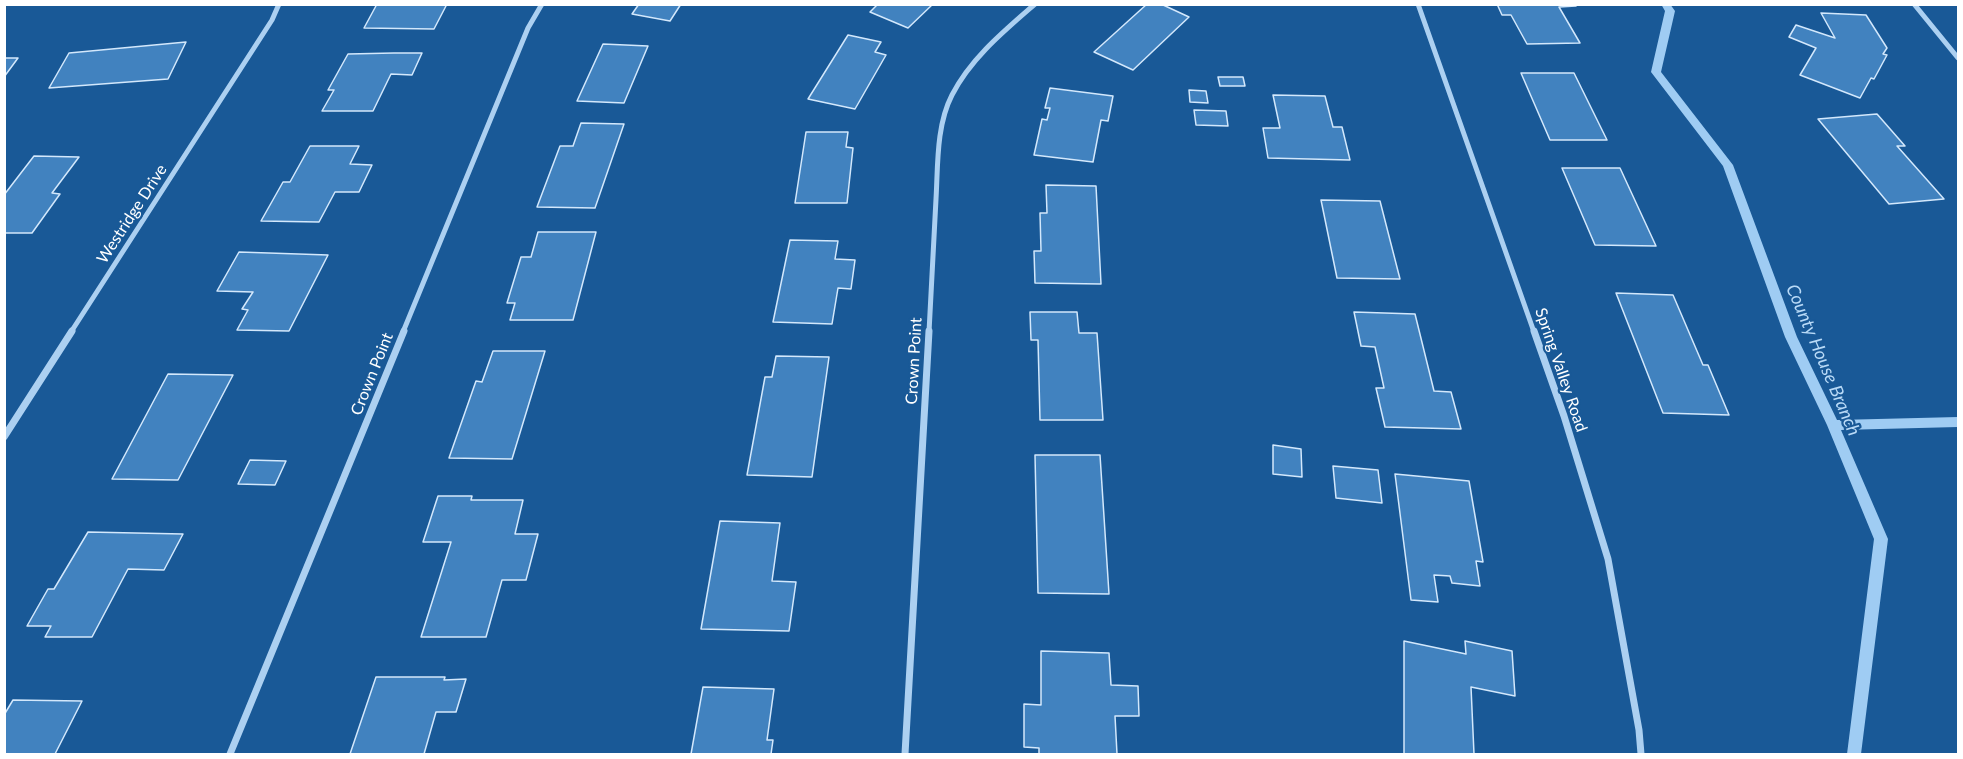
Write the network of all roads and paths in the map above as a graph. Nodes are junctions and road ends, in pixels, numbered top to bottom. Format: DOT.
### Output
graph roads {
  1 [pos="279,4"];
  2 [pos="542,4"];
  3 [pos="1035,4"];
  4 [pos="1418,4"];
  5 [pos="1914,4"];
  6 [pos="1959,58"];
  7 [pos="4,437"];
  8 [pos="230,754"];
  9 [pos="905,754"];
  10 [pos="1641,754"];
  1 -- 7 [label="street, Westridge Drive"];
  2 -- 8 [label="street, Crown Point"];
  3 -- 9 [label="street, Crown Point"];
  4 -- 10 [label="street, Spring Valley Road"];
  5 -- 6 [label="street"];
}
